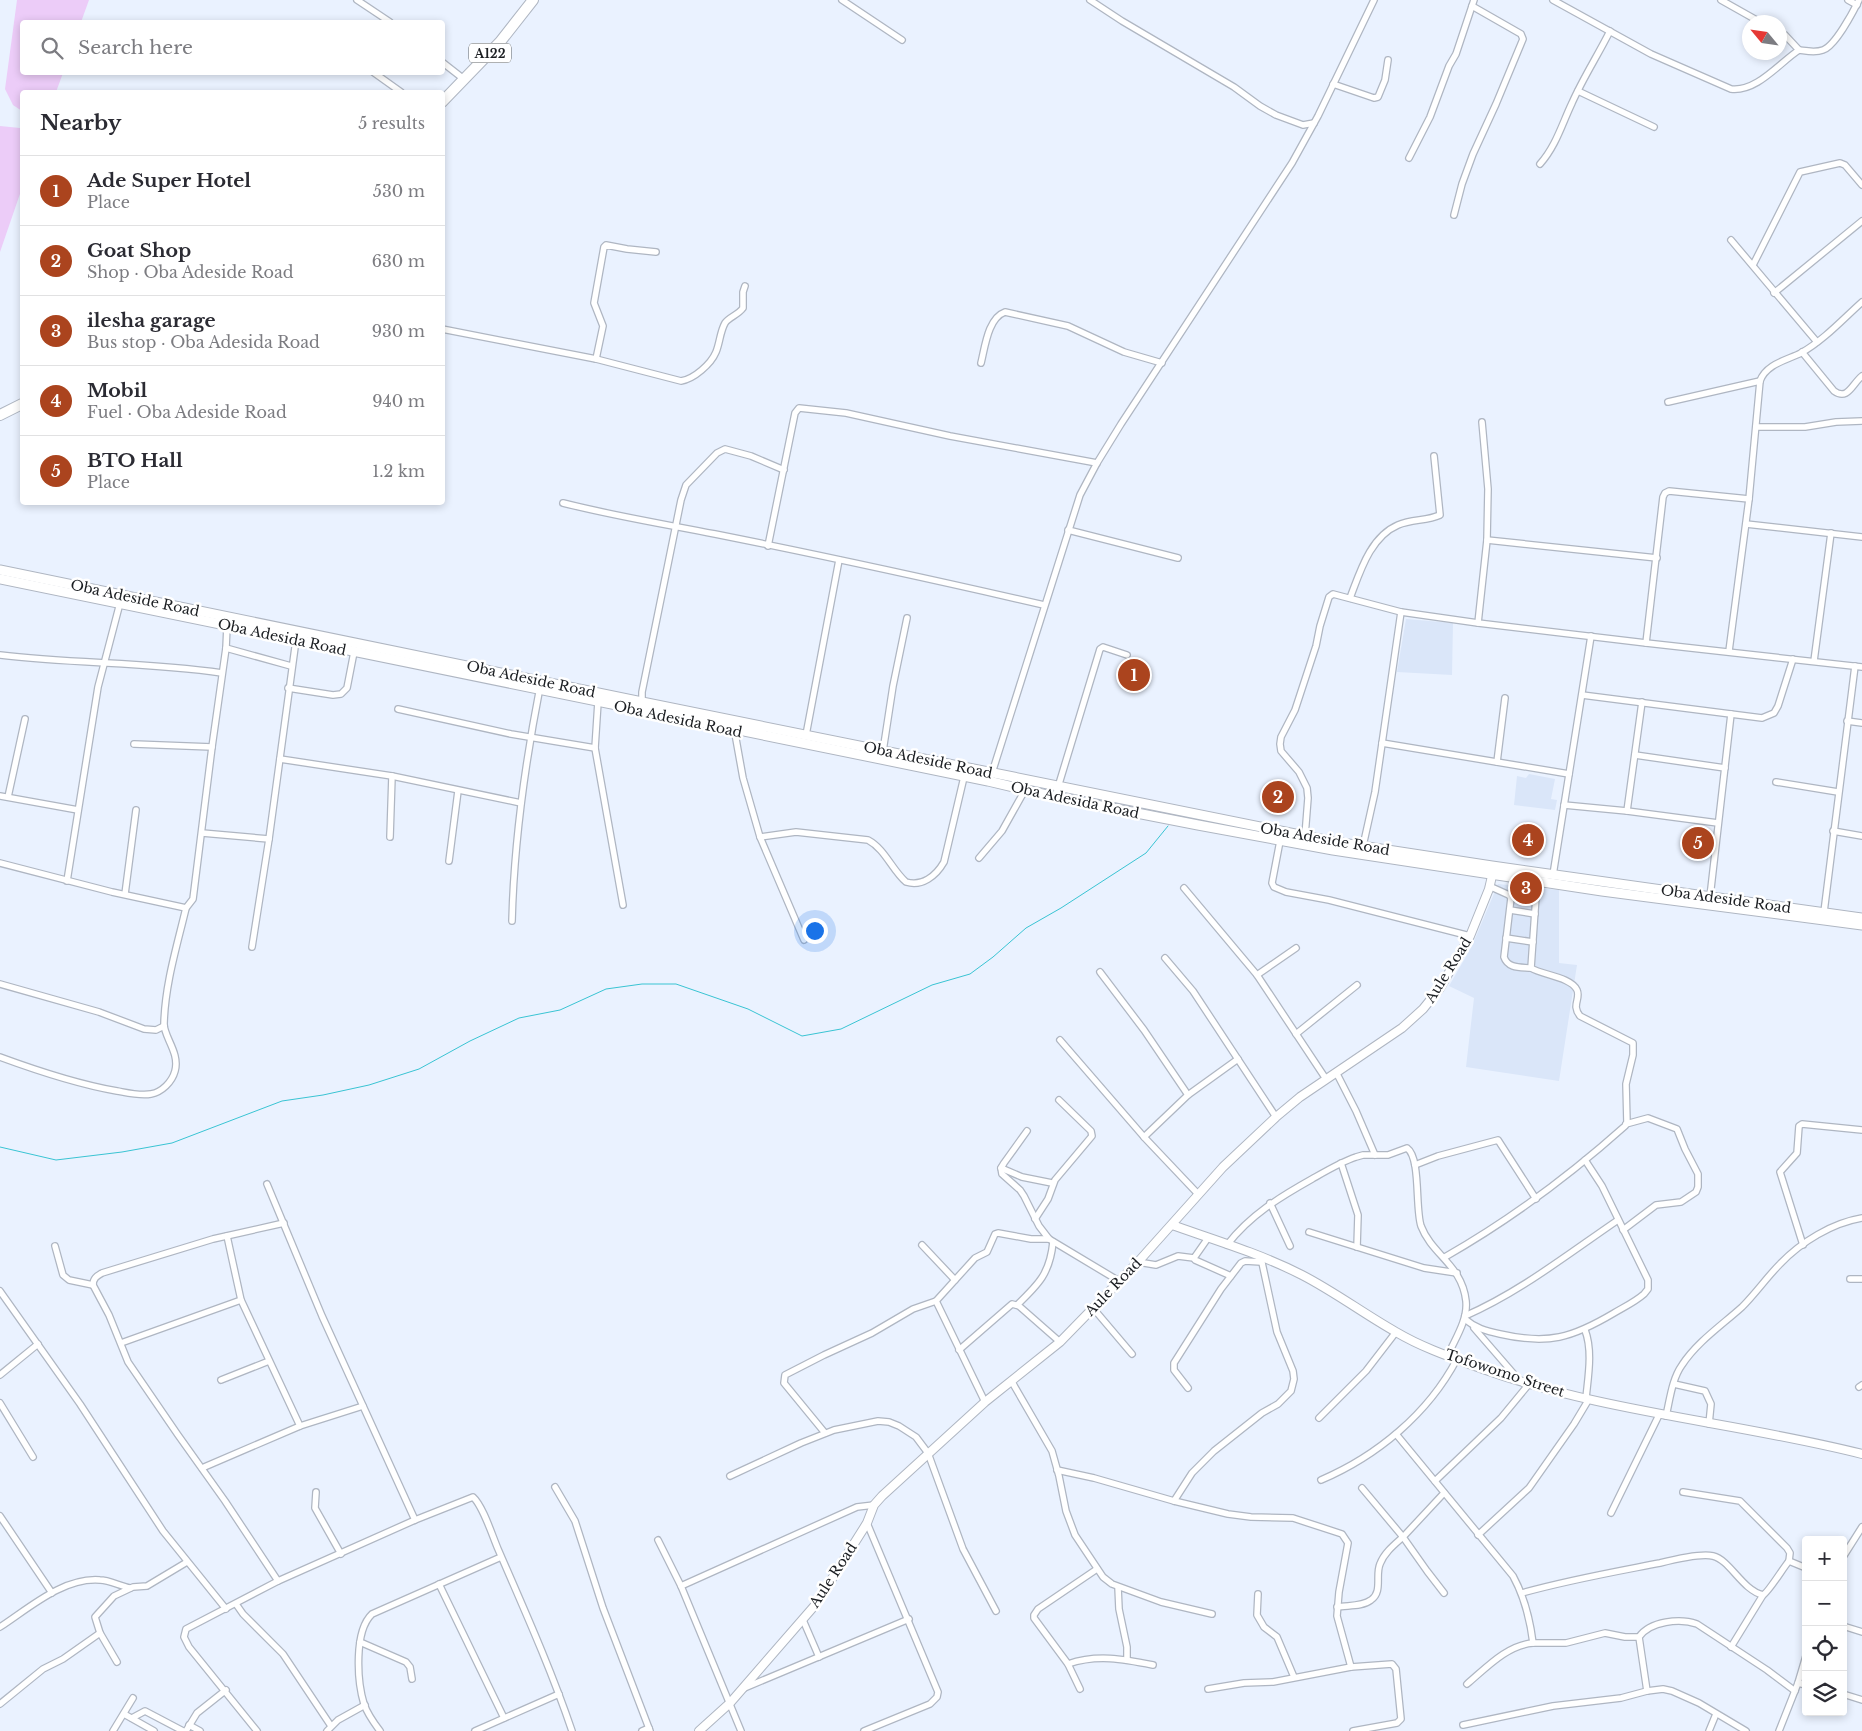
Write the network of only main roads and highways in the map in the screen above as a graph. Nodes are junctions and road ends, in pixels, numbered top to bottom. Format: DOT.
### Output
graph roads {
  1 [pos="534,0"];
  2 [pos="445,99"];
  3 [pos="20,405"];
  4 [pos="0,415"];
  5 [pos="0,570"];
  6 [pos="0,579"];
  7 [pos="400,657"];
  8 [pos="540,686"];
  9 [pos="735,726"];
  10 [pos="1250,830"];
  11 [pos="1690,898"];
  12 [pos="1838,918"];
  13 [pos="1862,918"];
  14 [pos="1862,925"];
  1 -- 2 [label="highway, A122"];
  3 -- 4 [label="highway"];
  5 -- 7 [label="main road, Oba Adeside Road"];
  6 -- 7 [label="main road, Oba Adesida Road"];
  7 -- 8 [label="main road, Oba Adesida Road"];
  8 -- 9 [label="main road, Oba Adesida Road"];
  8 -- 9 [label="main road, Oba Adeside Road"];
  9 -- 10 [label="main road, Oba Adesida Road"];
  9 -- 10 [label="main road, Oba Adeside Road"];
  10 -- 11 [label="main road, Oba Adeside Road"];
  10 -- 11 [label="main road, Oba Adesida Road"];
  11 -- 12 [label="main road, Oba Adesida Road"];
  11 -- 12 [label="main road, Oba Adeside Road"];
  12 -- 13 [label="main road, Oba Adeside Road"];
  12 -- 14 [label="main road, Oba Adesida Road"];
}
